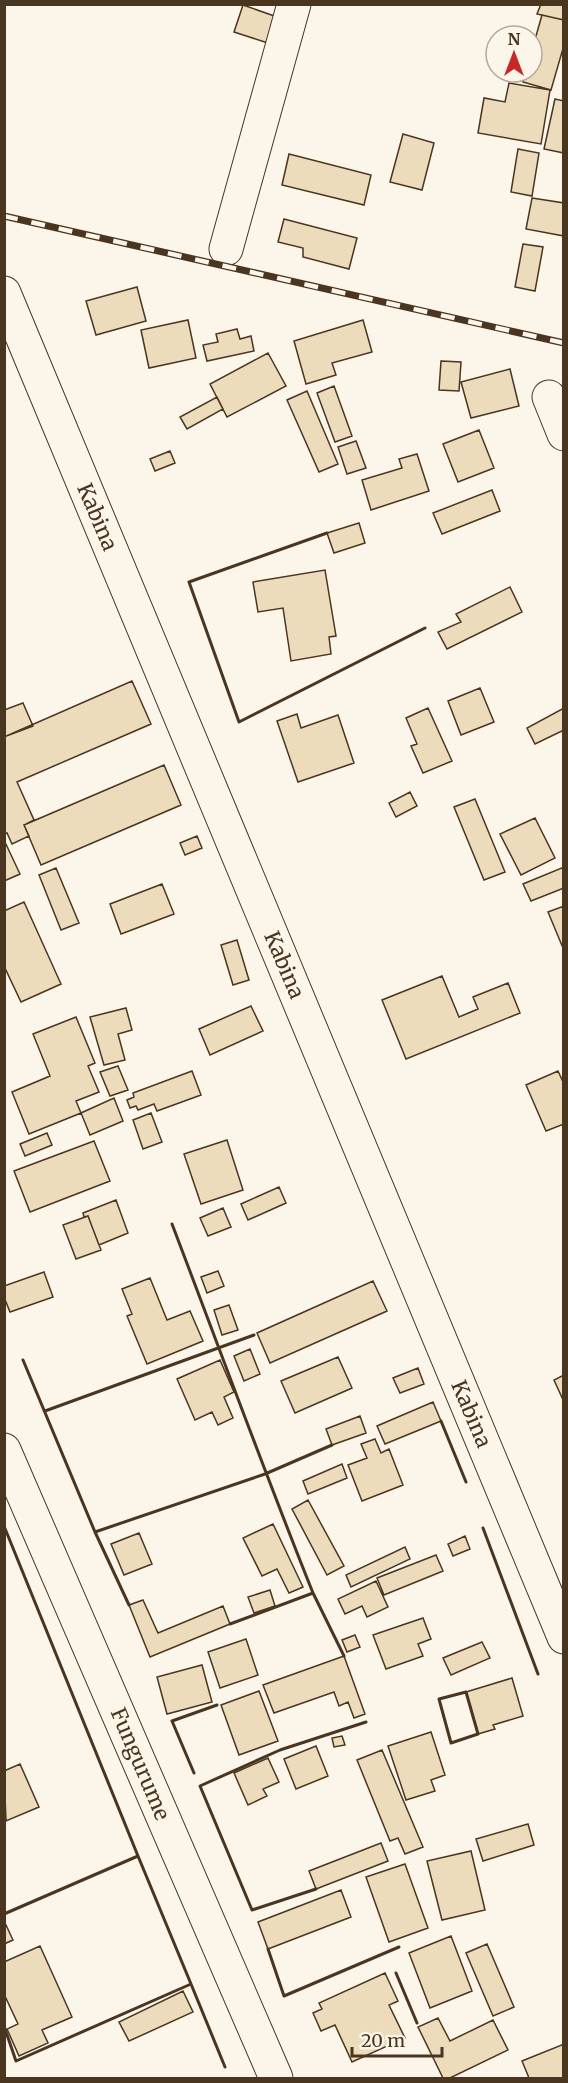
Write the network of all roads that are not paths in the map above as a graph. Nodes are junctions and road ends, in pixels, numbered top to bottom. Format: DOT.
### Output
graph roads {
  1 [pos="294,4"];
  2 [pos="226,249"];
  3 [pos="4,293"];
  4 [pos="549,397"];
  5 [pos="564,434"];
  6 [pos="4,1450"];
  7 [pos="564,1637"];
  8 [pos="276,2079"];
  1 -- 2 [label="street"];
  3 -- 7 [label="street, Kabina"];
  4 -- 5 [label="street"];
  6 -- 8 [label="street, Fungurume"];
}
